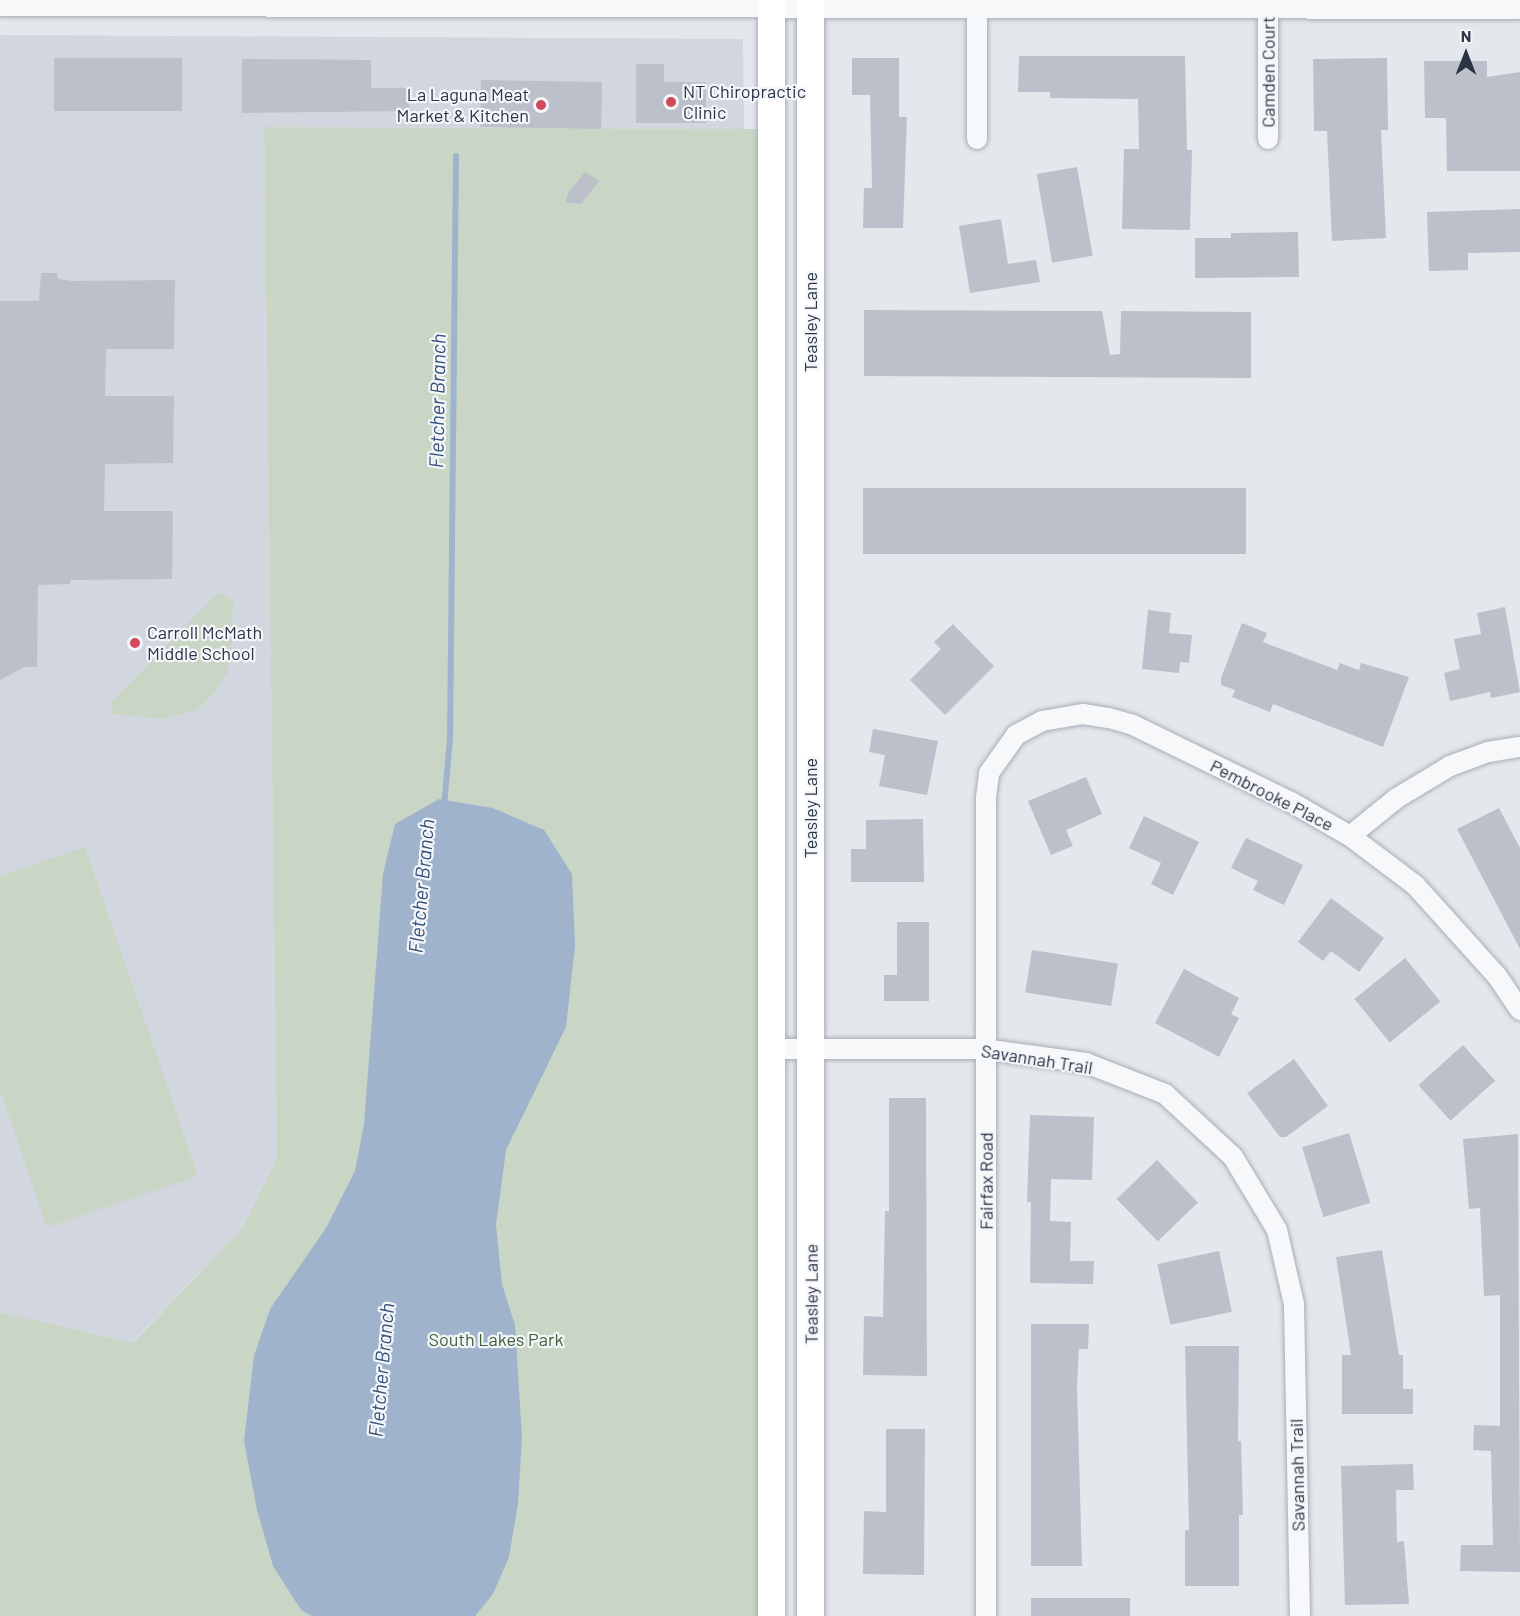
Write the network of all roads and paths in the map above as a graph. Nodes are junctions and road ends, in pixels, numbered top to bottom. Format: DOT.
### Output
graph roads {
  1 [pos="771,3"];
  2 [pos="810,3"];
  3 [pos="0,6"];
  4 [pos="977,6"];
  5 [pos="1268,6"];
  6 [pos="1520,9"];
  7 [pos="977,139"];
  8 [pos="1268,139"];
  9 [pos="1520,747"];
  10 [pos="1004,749"];
  11 [pos="1350,836"];
  12 [pos="1520,1010"];
  13 [pos="771,1049"];
  14 [pos="810,1049"];
  15 [pos="983,1049"];
  16 [pos="771,1616"];
  17 [pos="810,1616"];
  18 [pos="986,1616"];
  19 [pos="1300,1616"];
  1 -- 2 [label="street"];
  1 -- 3 [label="street"];
  1 -- 13 [label="main road"];
  2 -- 4 [label="street"];
  2 -- 14 [label="main road, Teasley Lane"];
  4 -- 5 [label="street"];
  4 -- 7 [label="street"];
  5 -- 6 [label="street"];
  5 -- 8 [label="street, Camden Court"];
  9 -- 11 [label="street"];
  10 -- 11 [label="street, Pembrooke Place"];
  10 -- 15 [label="street, Fairfax Road"];
  11 -- 12 [label="street, Pembrooke Place"];
  13 -- 14 [label="street, Savannah Trail"];
  13 -- 16 [label="main road"];
  14 -- 15 [label="street, Savannah Trail"];
  14 -- 17 [label="main road, Teasley Lane"];
  15 -- 18 [label="street, Fairfax Road"];
  15 -- 19 [label="street, Savannah Trail"];
}
